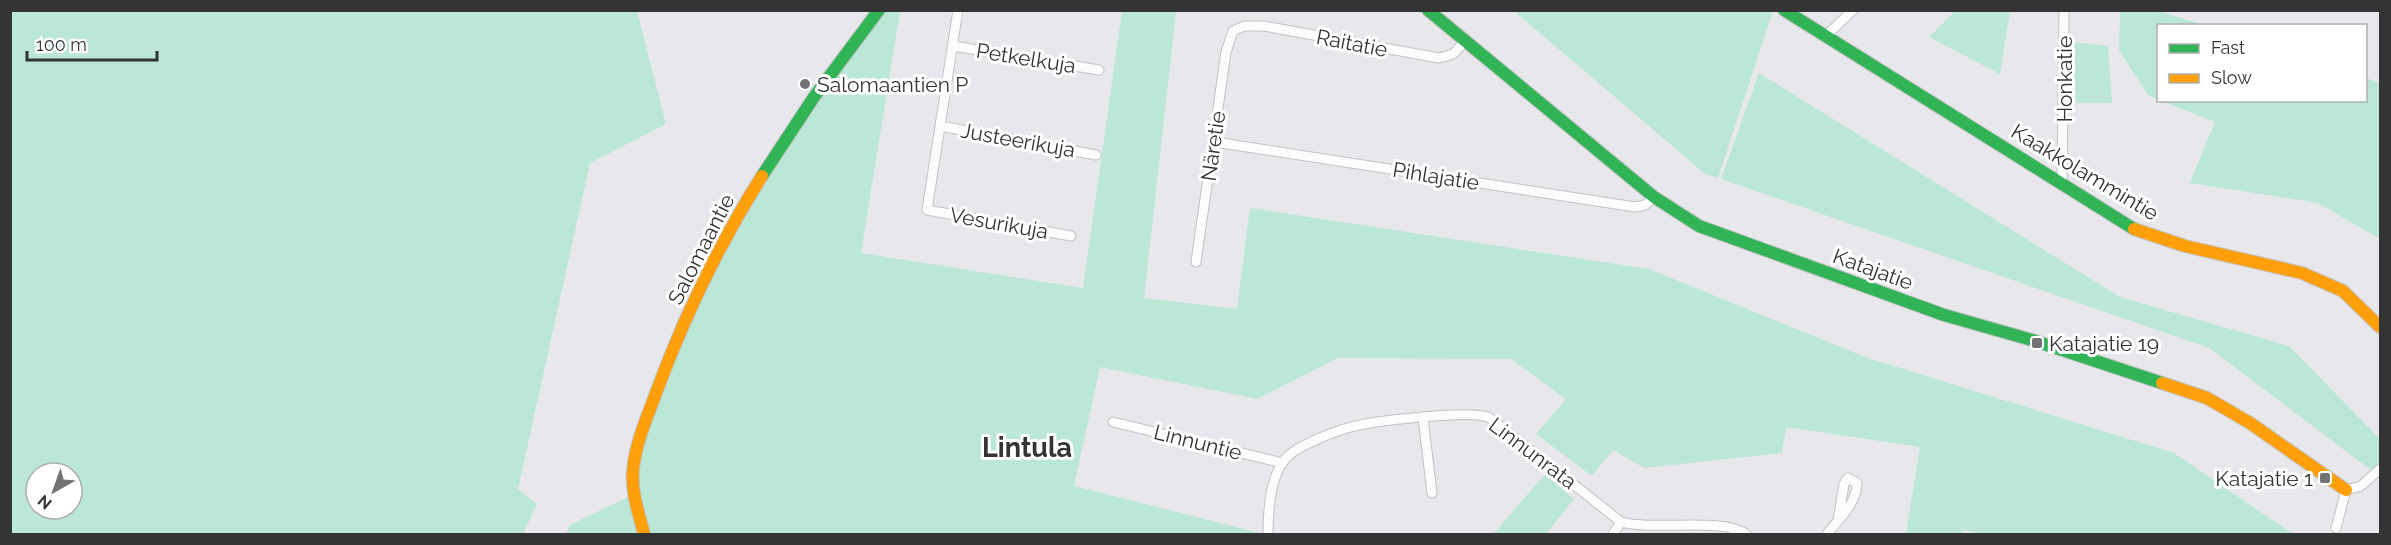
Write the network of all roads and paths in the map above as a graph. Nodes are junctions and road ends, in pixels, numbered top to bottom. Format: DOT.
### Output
graph roads {
  1 [pos="879,10"];
  2 [pos="958,10"];
  3 [pos="1428,10"];
  4 [pos="1784,10"];
  5 [pos="1853,10"];
  6 [pos="2064,10"];
  7 [pos="1233,31"];
  8 [pos="1827,35"];
  9 [pos="1466,40"];
  10 [pos="953,45"];
  11 [pos="1099,70"];
  12 [pos="940,126"];
  13 [pos="1215,142"];
  14 [pos="1096,154"];
  15 [pos="2062,184"];
  16 [pos="1654,197"];
  17 [pos="1071,236"];
  18 [pos="1196,262"];
  19 [pos="2380,327"];
  20 [pos="1423,418"];
  21 [pos="1113,422"];
  22 [pos="1282,463"];
  23 [pos="2380,469"];
  24 [pos="2346,490"];
  25 [pos="1432,493"];
  26 [pos="1838,521"];
  27 [pos="1621,522"];
  28 [pos="2336,528"];
  29 [pos="645,534"];
  30 [pos="1268,534"];
  31 [pos="1613,534"];
  32 [pos="1746,534"];
  33 [pos="1827,534"];
  1 -- 29 [label="street, Salomaantie"];
  2 -- 10 [label="street"];
  3 -- 9 [label="street, Katajatie"];
  4 -- 8 [label="street, Kaakkolammintie"];
  5 -- 8 [label="street"];
  6 -- 15 [label="street, Honkatie"];
  7 -- 9 [label="street, Raitatie"];
  7 -- 13 [label="street, Näretie"];
  8 -- 15 [label="street, Kaakkolammintie"];
  9 -- 16 [label="street, Katajatie"];
  10 -- 11 [label="street, Petkelkuja"];
  10 -- 12 [label="street"];
  12 -- 14 [label="street, Justeerikuja"];
  12 -- 17 [label="street, Vesurikuja"];
  13 -- 16 [label="street, Pihlajatie"];
  13 -- 18 [label="street, Näretie"];
  15 -- 19 [label="street, Kaakkolammintie"];
  16 -- 24 [label="street, Katajatie"];
  20 -- 22 [label="street, Linnunrata"];
  20 -- 25 [label="street"];
  20 -- 27 [label="street, Linnunrata"];
  21 -- 22 [label="street, Linnuntie"];
  22 -- 30 [label="street"];
  23 -- 24 [label="street"];
  24 -- 28 [label="street"];
  26 -- 33 [label="street"];
  27 -- 31 [label="street"];
  27 -- 32 [label="street, Linnunrata"];
}
